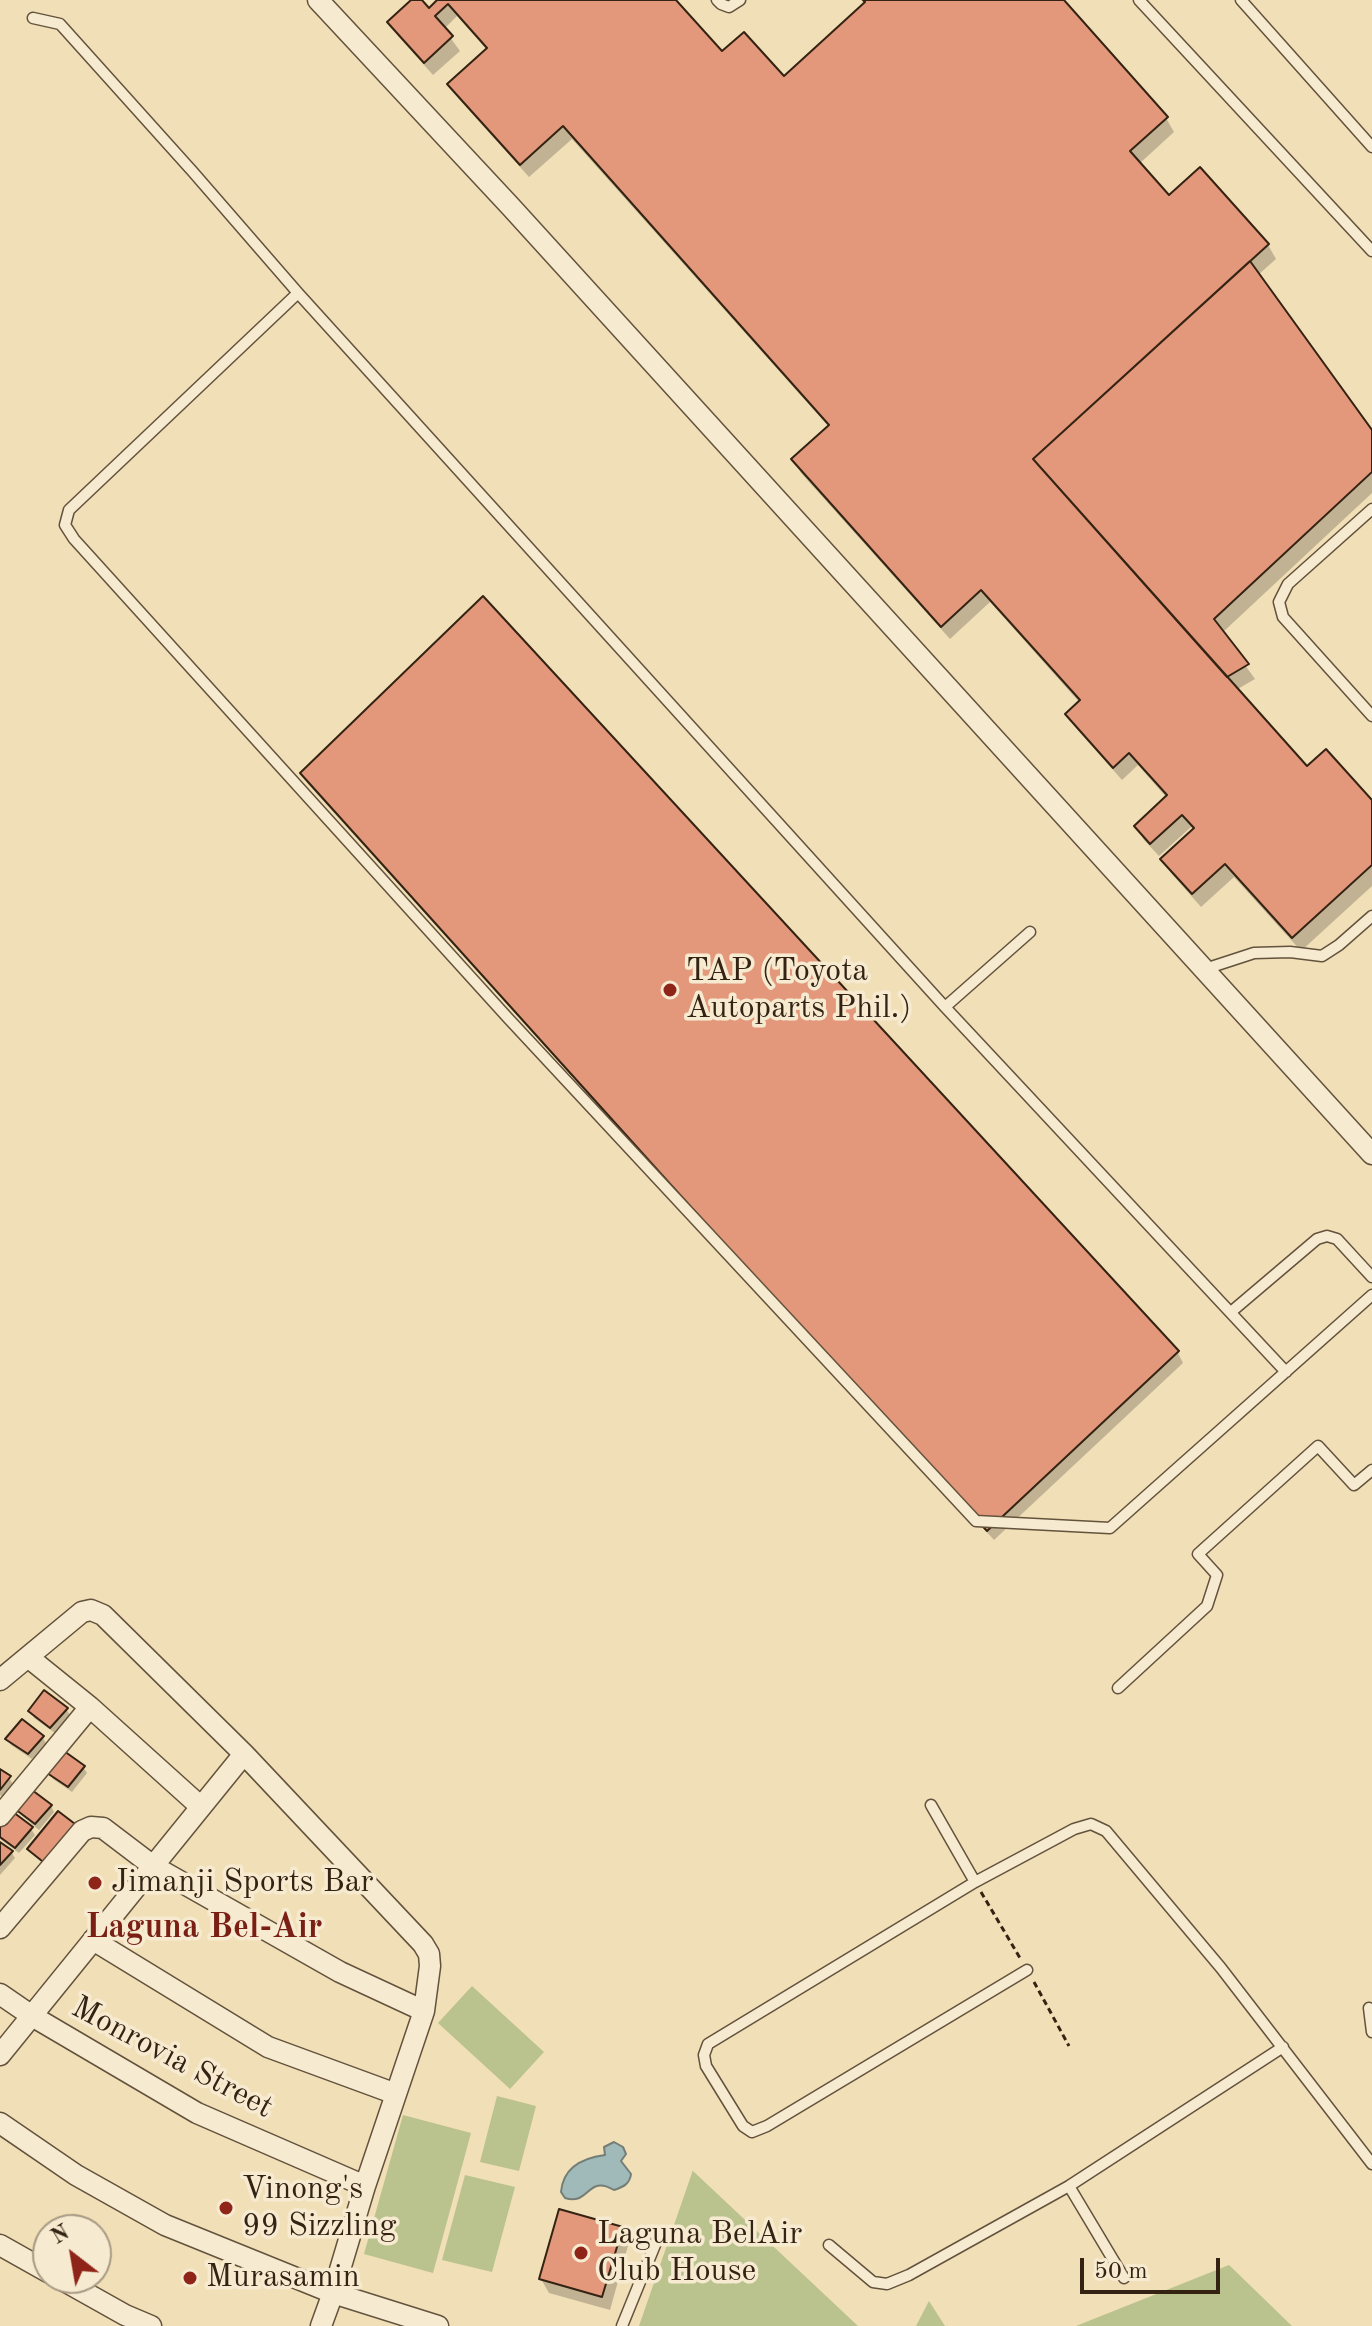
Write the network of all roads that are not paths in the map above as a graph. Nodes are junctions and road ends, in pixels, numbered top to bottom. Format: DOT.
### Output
graph roads {
  1 [pos="318,0"];
  2 [pos="717,0"];
  3 [pos="740,0"];
  4 [pos="1139,0"];
  5 [pos="1241,0"];
  6 [pos="33,18"];
  7 [pos="1372,147"];
  8 [pos="1372,251"];
  9 [pos="298,293"];
  10 [pos="1372,509"];
  11 [pos="1372,716"];
  12 [pos="1372,916"];
  13 [pos="1030,932"];
  14 [pos="1205,969"];
  15 [pos="945,1007"];
  16 [pos="1372,1154"];
  17 [pos="1372,1277"];
  18 [pos="1372,1295"];
  19 [pos="1231,1312"];
  20 [pos="1286,1372"];
  21 [pos="1372,1470"];
  22 [pos="28,1657"];
  23 [pos="0,1680"];
  24 [pos="1118,1688"];
  25 [pos="90,1707"];
  26 [pos="244,1754"];
  27 [pos="931,1805"];
  28 [pos="201,1807"];
  29 [pos="0,1816"];
  30 [pos="153,1866"];
  31 [pos="975,1882"];
  32 [pos="0,1928"];
  33 [pos="93,1940"];
  34 [pos="1027,1970"];
  35 [pos="0,1994"];
  36 [pos="1369,2008"];
  37 [pos="424,2011"];
  38 [pos="32,2016"];
  39 [pos="1372,2032"];
  40 [pos="1283,2047"];
  41 [pos="0,2055"];
  42 [pos="396,2094"];
  43 [pos="0,2123"];
  44 [pos="1372,2164"];
  45 [pos="365,2186"];
  46 [pos="1069,2186"];
  47 [pos="657,2240"];
  48 [pos="0,2245"];
  49 [pos="829,2245"];
  50 [pos="32,2263"];
  51 [pos="1124,2278"];
  52 [pos="333,2293"];
  53 [pos="88,2294"];
  54 [pos="151,2326"];
  55 [pos="321,2326"];
  56 [pos="438,2326"];
  57 [pos="622,2326"];
  1 -- 14 [label="street"];
  2 -- 3 [label="lane"];
  4 -- 8 [label="lane"];
  5 -- 7 [label="lane"];
  6 -- 9 [label="lane"];
  9 -- 15 [label="lane"];
  9 -- 20 [label="lane"];
  10 -- 11 [label="lane"];
  12 -- 14 [label="lane"];
  13 -- 15 [label="lane"];
  14 -- 16 [label="street"];
  15 -- 19 [label="lane"];
  17 -- 19 [label="lane"];
  18 -- 20 [label="lane"];
  19 -- 20 [label="lane"];
  21 -- 24 [label="lane"];
  22 -- 23 [label="street"];
  22 -- 25 [label="street"];
  22 -- 26 [label="street"];
  25 -- 28 [label="street"];
  25 -- 29 [label="street"];
  26 -- 28 [label="street"];
  26 -- 37 [label="street"];
  27 -- 31 [label="lane"];
  28 -- 30 [label="street"];
  30 -- 32 [label="street"];
  30 -- 33 [label="street"];
  30 -- 37 [label="street"];
  31 -- 34 [label="lane"];
  31 -- 40 [label="lane"];
  33 -- 38 [label="street"];
  33 -- 42 [label="street"];
  35 -- 38 [label="street, Monrovia Street"];
  36 -- 39 [label="lane"];
  37 -- 42 [label="street"];
  38 -- 41 [label="street"];
  38 -- 45 [label="street, Monrovia Street"];
  40 -- 44 [label="lane"];
  40 -- 46 [label="lane"];
  42 -- 45 [label="street"];
  43 -- 52 [label="street"];
  45 -- 52 [label="street"];
  46 -- 49 [label="lane"];
  46 -- 51 [label="lane"];
  47 -- 57 [label="lane"];
  48 -- 50 [label="street"];
  52 -- 55 [label="street"];
  52 -- 56 [label="street"];
  53 -- 54 [label="street"];
}
